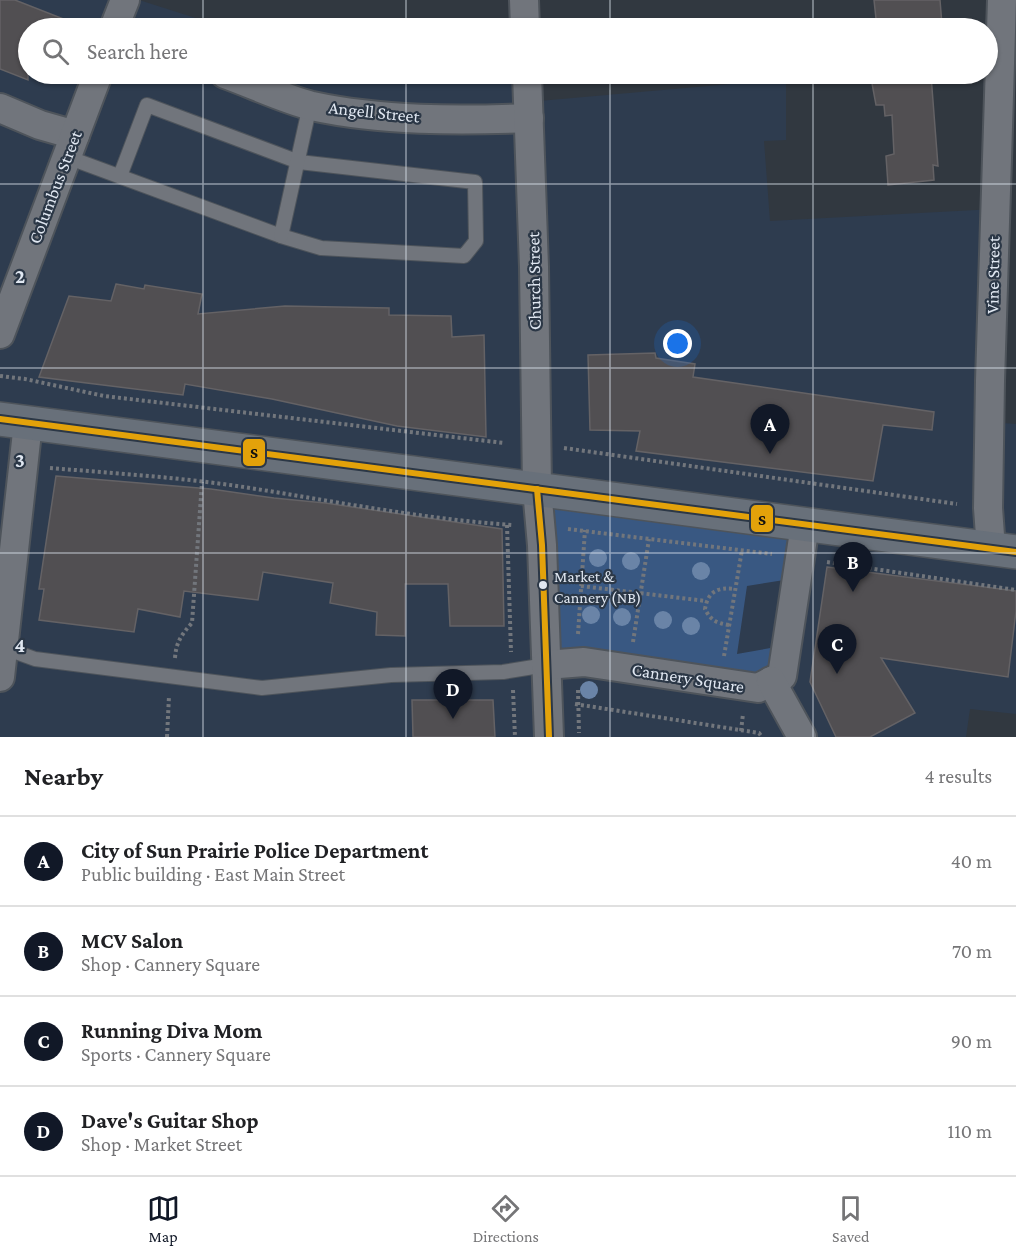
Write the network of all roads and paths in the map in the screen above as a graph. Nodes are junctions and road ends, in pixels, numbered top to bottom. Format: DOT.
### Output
graph roads {
  1 [pos="125,0"];
  2 [pos="524,0"];
  3 [pos="1002,0"];
  4 [pos="118,18"];
  5 [pos="525,18"];
  6 [pos="94,84"];
  7 [pos="252,84"];
  8 [pos="527,84"];
  9 [pos="310,105"];
  10 [pos="0,108"];
  11 [pos="529,118"];
  12 [pos="71,146"];
  13 [pos="299,162"];
  14 [pos="120,176"];
  15 [pos="281,236"];
  16 [pos="0,334"];
  17 [pos="0,376"];
  18 [pos="14,421"];
  19 [pos="504,443"];
  20 [pos="563,448"];
  21 [pos="41,468"];
  22 [pos="202,482"];
  23 [pos="537,489"];
  24 [pos="957,504"];
  25 [pos="507,525"];
  26 [pos="514,525"];
  27 [pos="805,525"];
  28 [pos="566,529"];
  29 [pos="649,539"];
  30 [pos="742,550"];
  31 [pos="1003,551"];
  32 [pos="800,557"];
  33 [pos="581,586"];
  34 [pos="735,589"];
  35 [pos="1016,590"];
  36 [pos="641,593"];
  37 [pos="706,601"];
  38 [pos="729,625"];
  39 [pos="633,644"];
  40 [pos="2,647"];
  41 [pos="546,664"];
  42 [pos="512,670"];
  43 [pos="777,675"];
  44 [pos="0,677"];
  45 [pos="172,677"];
  46 [pos="719,682"];
  47 [pos="548,699"];
  48 [pos="167,737"];
  49 [pos="515,737"];
  50 [pos="549,737"];
  51 [pos="762,737"];
  52 [pos="802,737"];
  1 -- 4 [label="street"];
  2 -- 5 [label="street"];
  3 -- 31 [label="street, Vine Street"];
  6 -- 12 [label="street, Columbus Street"];
  7 -- 9 [label="street, Angell Street"];
  8 -- 11 [label="street, Church Street"];
  9 -- 11 [label="street, Angell Street"];
  9 -- 13 [label="lane"];
  10 -- 12 [label="street"];
  11 -- 23 [label="street, Church Street"];
  12 -- 14 [label="lane"];
  12 -- 16 [label="street, Columbus Street"];
  13 -- 14 [label="lane"];
  13 -- 15 [label="lane"];
  13 -- 15 [label="lane"];
  14 -- 15 [label="lane"];
  17 -- 19 [label="path"];
  18 -- 23 [label="main road"];
  18 -- 40 [label="street"];
  20 -- 24 [label="path"];
  21 -- 22 [label="path"];
  22 -- 25 [label="path"];
  22 -- 45 [label="path"];
  23 -- 27 [label="main road"];
  23 -- 41 [label="street, Church Street"];
  25 -- 26 [label="path"];
  25 -- 42 [label="path"];
  27 -- 31 [label="main road"];
  27 -- 32 [label="street"];
  28 -- 29 [label="path"];
  29 -- 30 [label="path"];
  29 -- 36 [label="path"];
  30 -- 32 [label="path"];
  30 -- 34 [label="path"];
  32 -- 35 [label="path"];
  32 -- 43 [label="street"];
  33 -- 36 [label="path"];
  34 -- 37 [label="path"];
  34 -- 38 [label="path"];
  36 -- 37 [label="path"];
  36 -- 39 [label="path"];
  37 -- 38 [label="path"];
  38 -- 46 [label="path"];
  40 -- 44 [label="street"];
  40 -- 45 [label="lane"];
  41 -- 42 [label="lane"];
  41 -- 46 [label="street, Cannery Square"];
  41 -- 47 [label="street, Church Street"];
  42 -- 45 [label="lane"];
  42 -- 49 [label="path"];
  43 -- 46 [label="street, Cannery Square"];
  43 -- 52 [label="street"];
  45 -- 48 [label="path"];
  47 -- 50 [label="street, Church Street"];
  47 -- 51 [label="path"];
}
